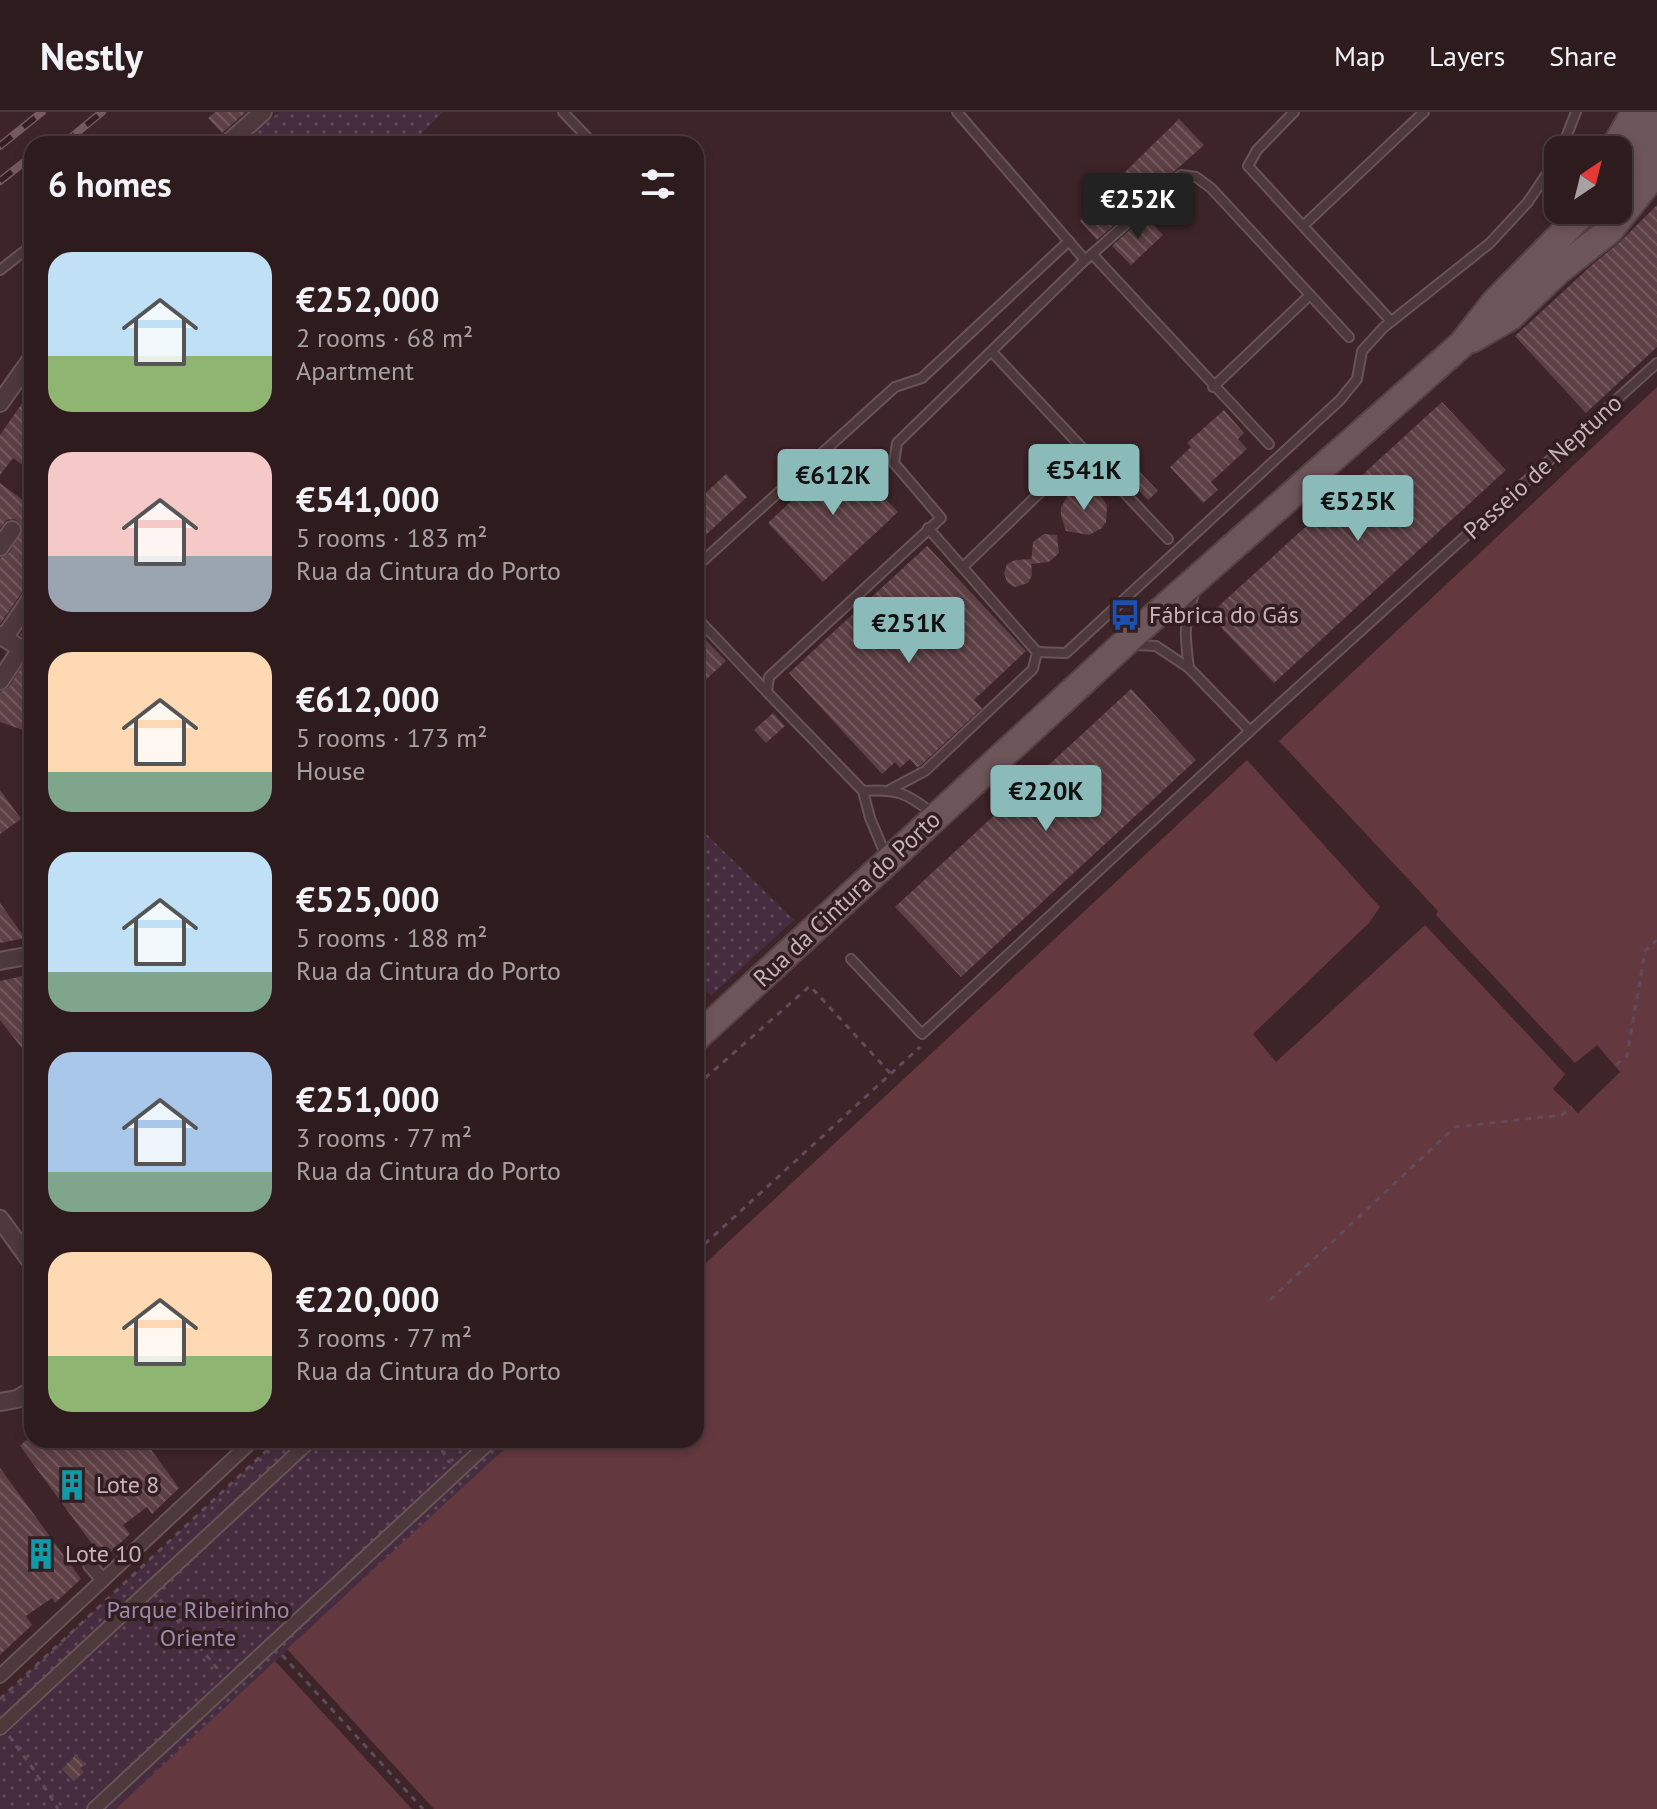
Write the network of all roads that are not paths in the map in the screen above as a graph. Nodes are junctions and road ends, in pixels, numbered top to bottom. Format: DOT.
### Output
graph roads {
  1 [pos="263,112"];
  2 [pos="563,112"];
  3 [pos="957,112"];
  4 [pos="1294,112"];
  5 [pos="1424,112"];
  6 [pos="1576,112"];
  7 [pos="1635,112"];
  8 [pos="1656,112"];
  9 [pos="236,136"];
  10 [pos="586,136"];
  11 [pos="1567,136"];
  12 [pos="1621,136"];
  13 [pos="1657,147"];
  14 [pos="1632,150"];
  15 [pos="1657,171"];
  16 [pos="1544,178"];
  17 [pos="1632,182"];
  18 [pos="1550,224"];
  19 [pos="1572,224"];
  20 [pos="1599,224"];
  21 [pos="1303,226"];
  22 [pos="1069,241"];
  23 [pos="24,251"];
  24 [pos="1092,254"];
  25 [pos="1081,264"];
  26 [pos="0,270"];
  27 [pos="1558,271"];
  28 [pos="1310,295"];
  29 [pos="1391,321"];
  30 [pos="1349,337"];
  31 [pos="1462,344"];
  32 [pos="992,352"];
  33 [pos="1657,363"];
  34 [pos="24,369"];
  35 [pos="1213,387"];
  36 [pos="0,403"];
  37 [pos="1269,444"];
  38 [pos="1084,450"];
  39 [pos="928,528"];
  40 [pos="12,530"];
  41 [pos="1168,539"];
  42 [pos="0,547"];
  43 [pos="704,560"];
  44 [pos="963,567"];
  45 [pos="1202,573"];
  46 [pos="24,607"];
  47 [pos="704,625"];
  48 [pos="2,636"];
  49 [pos="1118,648"];
  50 [pos="1037,652"];
  51 [pos="1189,668"];
  52 [pos="0,681"];
  53 [pos="767,692"];
  54 [pos="1250,731"];
  55 [pos="891,789"];
  56 [pos="863,791"];
  57 [pos="936,817"];
  58 [pos="889,861"];
  59 [pos="24,956"];
  60 [pos="851,959"];
  61 [pos="0,961"];
  62 [pos="704,1031"];
  63 [pos="0,1219"];
  64 [pos="24,1252"];
  65 [pos="24,1395"];
  66 [pos="0,1402"];
  67 [pos="244,1448"];
  68 [pos="302,1448"];
  69 [pos="483,1448"];
  70 [pos="90,1565"];
  71 [pos="103,1580"];
  72 [pos="1,1672"];
  73 [pos="1,1728"];
  74 [pos="94,1809"];
  1 -- 9 [label="street"];
  2 -- 10 [label="lane"];
  3 -- 22 [label="lane"];
  4 -- 21 [label="lane"];
  5 -- 21 [label="lane"];
  6 -- 11 [label="lane"];
  7 -- 12 [label="main road"];
  8 -- 14 [label="main road"];
  13 -- 17 [label="main road"];
  15 -- 27 [label="main road"];
  16 -- 29 [label="lane"];
  18 -- 31 [label="main road"];
  19 -- 31 [label="main road, Rua da Cintura do Porto"];
  20 -- 27 [label="main road"];
  21 -- 29 [label="lane"];
  22 -- 25 [label="lane"];
  22 -- 43 [label="lane"];
  23 -- 26 [label="lane"];
  24 -- 25 [label="lane"];
  24 -- 28 [label="lane"];
  24 -- 35 [label="lane"];
  25 -- 32 [label="lane"];
  27 -- 31 [label="main road, Rua da Cintura do Porto"];
  28 -- 30 [label="lane"];
  28 -- 35 [label="lane"];
  29 -- 50 [label="lane"];
  31 -- 45 [label="main road, Rua da Cintura do Porto"];
  32 -- 38 [label="lane"];
  32 -- 39 [label="lane"];
  33 -- 54 [label="lane, Passeio de Neptuno"];
  34 -- 36 [label="street"];
  35 -- 37 [label="lane"];
  38 -- 41 [label="lane"];
  38 -- 44 [label="lane"];
  39 -- 44 [label="lane"];
  39 -- 53 [label="lane"];
  40 -- 42 [label="street"];
  44 -- 50 [label="lane"];
  45 -- 49 [label="main road, Rua da Cintura do Porto"];
  45 -- 51 [label="lane"];
  46 -- 48 [label="street"];
  47 -- 53 [label="lane"];
  48 -- 52 [label="street"];
  49 -- 51 [label="lane"];
  49 -- 57 [label="main road, Rua da Cintura do Porto"];
  50 -- 55 [label="lane"];
  51 -- 54 [label="lane"];
  53 -- 56 [label="lane"];
  54 -- 60 [label="lane, Passeio de Neptuno"];
  55 -- 56 [label="lane"];
  55 -- 57 [label="lane"];
  56 -- 58 [label="lane"];
  57 -- 58 [label="main road, Rua da Cintura do Porto"];
  58 -- 62 [label="main road, Rua da Cintura do Porto"];
  59 -- 61 [label="street"];
  63 -- 64 [label="street"];
  65 -- 66 [label="street"];
  67 -- 71 [label="street"];
  68 -- 73 [label="street"];
  69 -- 74 [label="street"];
  70 -- 71 [label="street"];
  71 -- 72 [label="street"];
}
